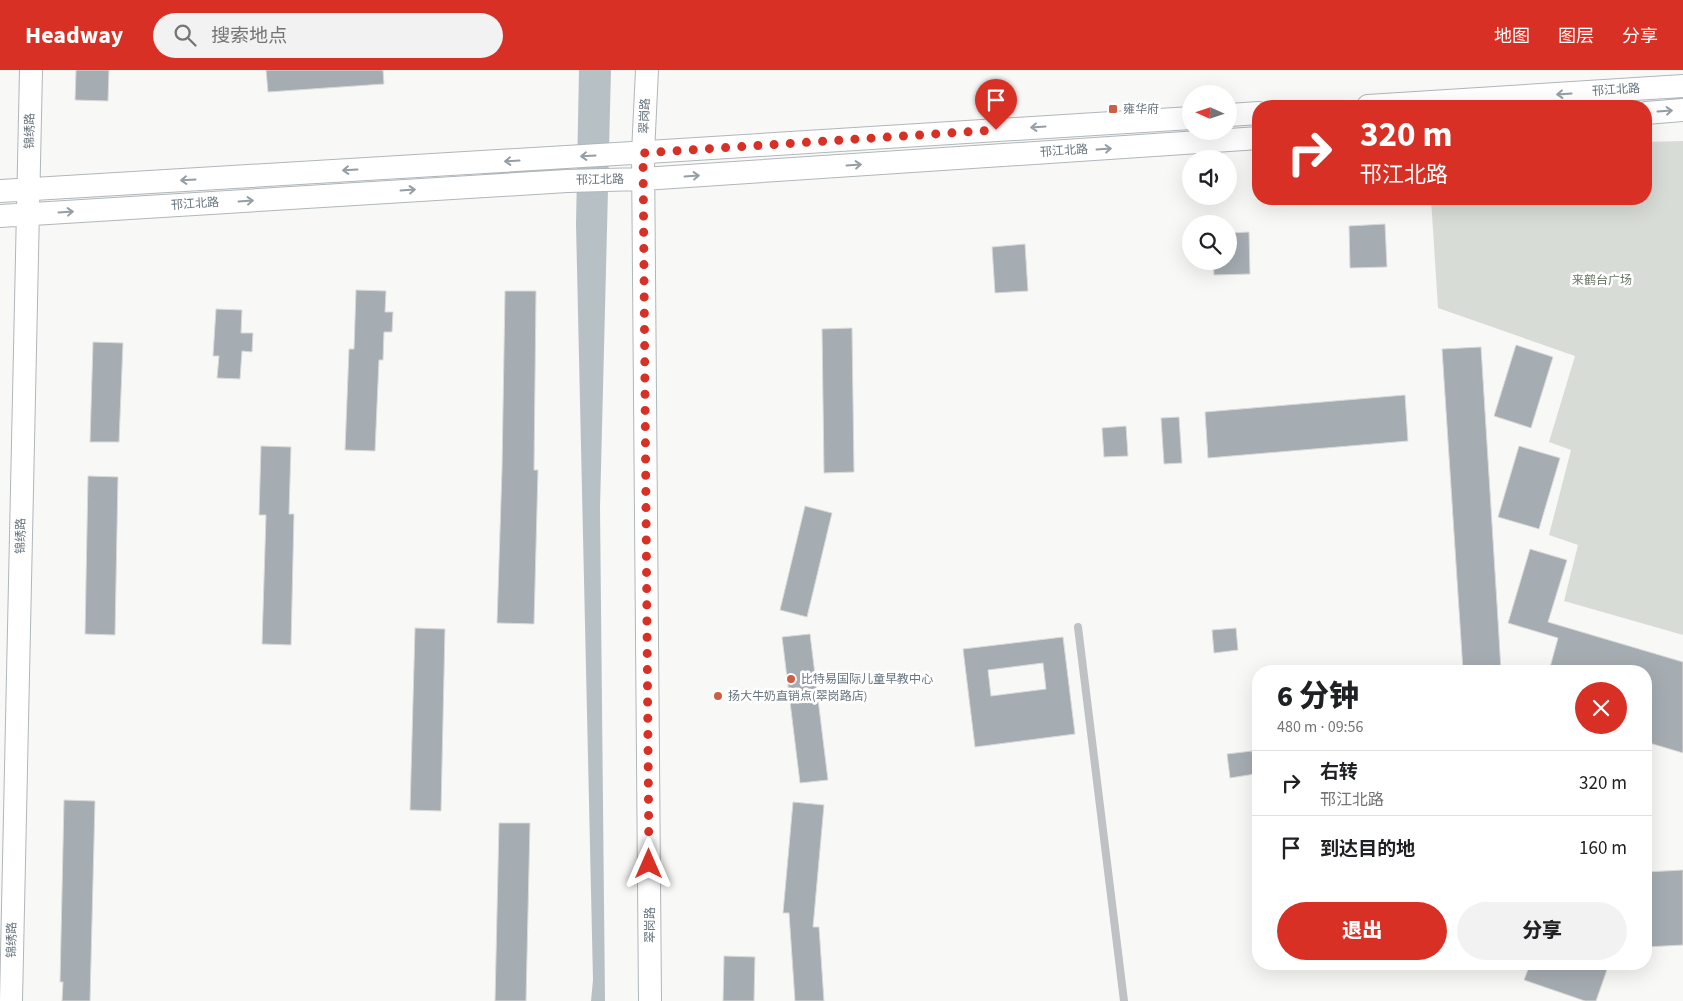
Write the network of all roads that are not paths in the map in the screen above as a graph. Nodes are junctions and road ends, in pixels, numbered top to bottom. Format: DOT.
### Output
graph roads {
  1 [pos="31,70"];
  2 [pos="647,70"];
  3 [pos="1683,86"];
  4 [pos="1462,100"];
  5 [pos="1683,110"];
  6 [pos="1652,112"];
  7 [pos="1252,113"];
  8 [pos="1238,114"];
  9 [pos="1182,119"];
  10 [pos="1252,138"];
  11 [pos="643,153"];
  12 [pos="644,180"];
  13 [pos="29,189"];
  14 [pos="0,191"];
  15 [pos="28,214"];
  16 [pos="0,216"];
  17 [pos="1078,626"];
  18 [pos="11,1001"];
  19 [pos="650,1001"];
  20 [pos="1124,1001"];
  1 -- 13 [label="main road, 锦绣路"];
  2 -- 11 [label="main road, 翠岗路"];
  3 -- 4 [label="main road, 邗江北路, one-way"];
  6 -- 5 [label="main road, 邗江北路, one-way"];
  7 -- 8 [label="main road"];
  9 -- 11 [label="main road, 邗江北路, one-way"];
  12 -- 10 [label="main road, 邗江北路, one-way"];
  11 -- 12 [label="main road, 翠岗路"];
  11 -- 13 [label="main road, 邗江北路, one-way"];
  15 -- 12 [label="main road, 邗江北路, one-way"];
  12 -- 19 [label="main road, 翠岗路"];
  13 -- 14 [label="main road, 邗江北路"];
  13 -- 15 [label="main road, 锦绣路"];
  15 -- 16 [label="main road, 邗江北路"];
  15 -- 18 [label="main road, 锦绣路"];
  17 -- 20 [label="lane"];
}
